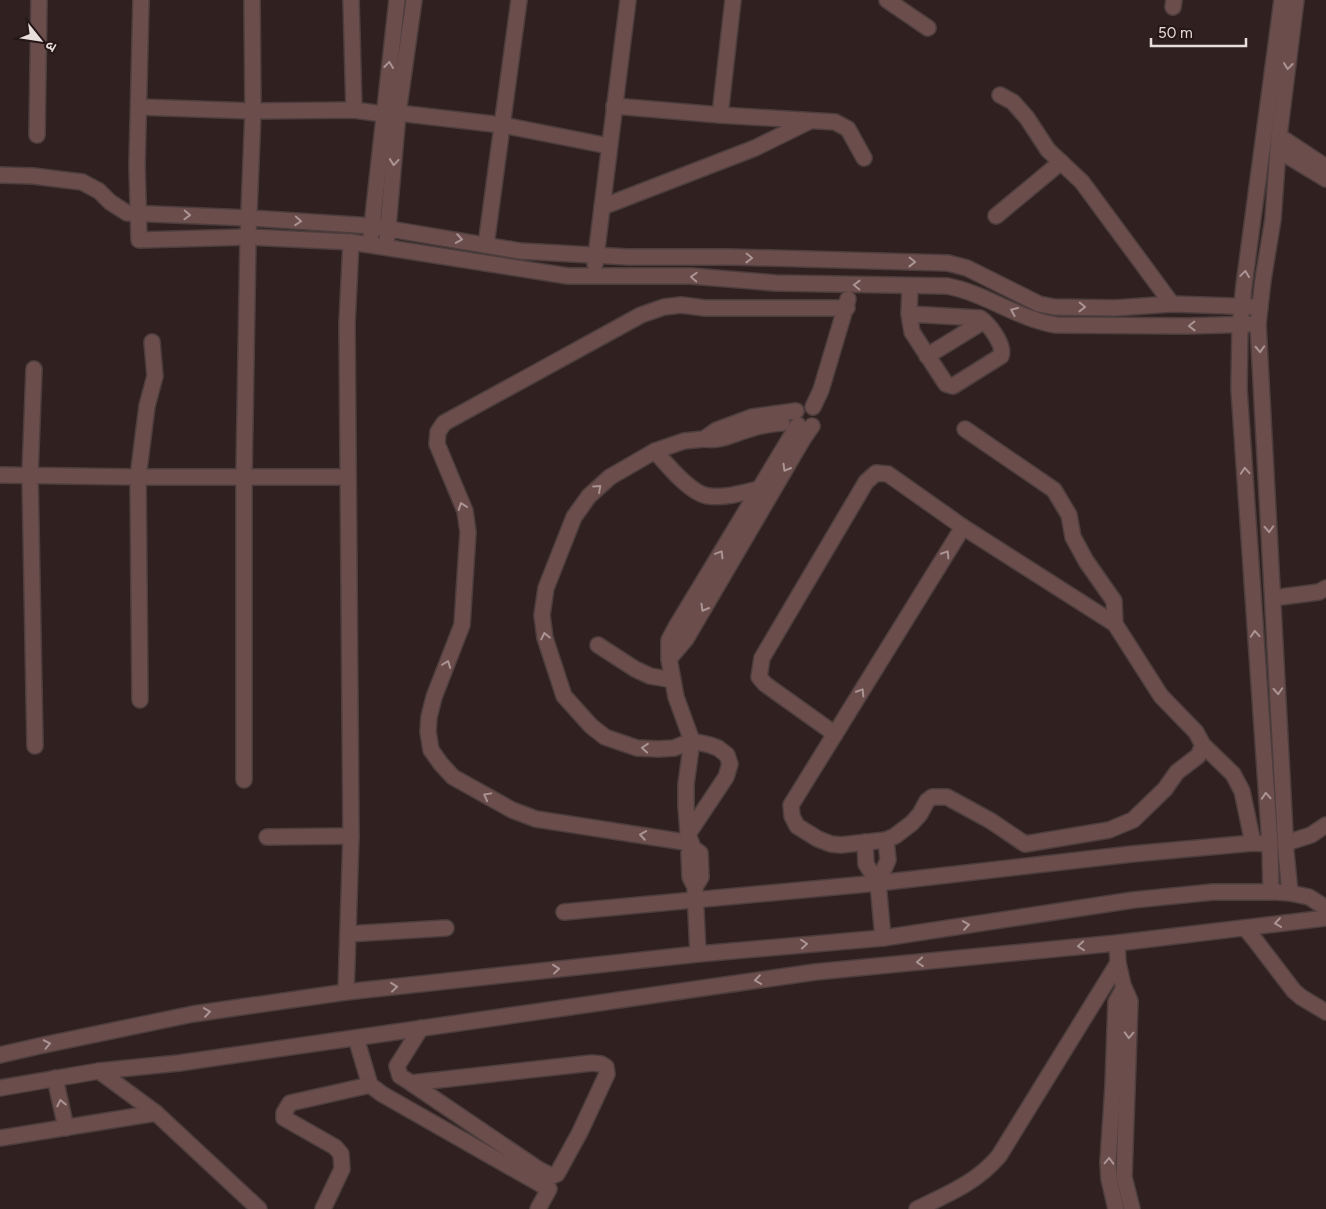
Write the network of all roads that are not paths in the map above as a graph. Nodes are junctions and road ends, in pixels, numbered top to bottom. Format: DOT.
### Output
graph roads {
  1 [pos="39,0"];
  2 [pos="140,0"];
  3 [pos="252,0"];
  4 [pos="351,0"];
  5 [pos="397,0"];
  6 [pos="414,0"];
  7 [pos="519,0"];
  8 [pos="628,0"];
  9 [pos="733,0"];
  10 [pos="887,0"];
  11 [pos="1282,0"];
  12 [pos="1296,0"];
  13 [pos="928,28"];
  14 [pos="1000,95"];
  15 [pos="614,106"];
  16 [pos="139,107"];
  17 [pos="253,110"];
  18 [pos="354,110"];
  19 [pos="390,113"];
  20 [pos="720,115"];
  21 [pos="811,120"];
  22 [pos="502,126"];
  23 [pos="37,135"];
  24 [pos="1278,143"];
  25 [pos="609,146"];
  26 [pos="864,158"];
  27 [pos="1061,162"];
  28 [pos="1326,167"];
  29 [pos="0,175"];
  30 [pos="1326,179"];
  31 [pos="602,207"];
  32 [pos="139,213"];
  33 [pos="996,216"];
  34 [pos="249,218"];
  35 [pos="372,226"];
  36 [pos="388,228"];
  37 [pos="248,237"];
  38 [pos="351,242"];
  39 [pos="369,245"];
  40 [pos="486,245"];
  41 [pos="386,247"];
  42 [pos="596,255"];
  43 [pos="595,277"];
  44 [pos="910,286"];
  45 [pos="1039,304"];
  46 [pos="1172,304"];
  47 [pos="1242,306"];
  48 [pos="1260,307"];
  49 [pos="909,314"];
  50 [pos="984,321"];
  51 [pos="1042,323"];
  52 [pos="1258,324"];
  53 [pos="1240,325"];
  54 [pos="152,342"];
  55 [pos="927,356"];
  56 [pos="34,369"];
  57 [pos="801,421"];
  58 [pos="966,428"];
  59 [pos="655,451"];
  60 [pos="30,475"];
  61 [pos="0,476"];
  62 [pos="348,477"];
  63 [pos="138,478"];
  64 [pos="244,478"];
  65 [pos="759,489"];
  66 [pos="963,527"];
  67 [pos="1326,588"];
  68 [pos="1273,598"];
  69 [pos="1115,624"];
  70 [pos="598,645"];
  71 [pos="669,659"];
  72 [pos="673,680"];
  73 [pos="140,700"];
  74 [pos="835,734"];
  75 [pos="692,741"];
  76 [pos="1204,745"];
  77 [pos="35,746"];
  78 [pos="244,780"];
  79 [pos="1326,824"];
  80 [pos="351,836"];
  81 [pos="268,837"];
  82 [pos="886,840"];
  83 [pos="691,841"];
  84 [pos="865,842"];
  85 [pos="1253,843"];
  86 [pos="1286,843"];
  87 [pos="1270,844"];
  88 [pos="878,883"];
  89 [pos="1271,892"];
  90 [pos="695,893"];
  91 [pos="1290,893"];
  92 [pos="1326,908"];
  93 [pos="564,912"];
  94 [pos="1326,918"];
  95 [pos="446,928"];
  96 [pos="1245,928"];
  97 [pos="348,934"];
  98 [pos="882,938"];
  99 [pos="1117,943"];
  100 [pos="698,954"];
  101 [pos="1118,963"];
  102 [pos="1124,988"];
  103 [pos="346,992"];
  104 [pos="1326,1012"];
  105 [pos="421,1028"];
  106 [pos="356,1038"];
  107 [pos="0,1055"];
  108 [pos="99,1071"];
  109 [pos="56,1078"];
  110 [pos="411,1083"];
  111 [pos="370,1085"];
  112 [pos="0,1088"];
  113 [pos="156,1113"];
  114 [pos="66,1128"];
  115 [pos="0,1138"];
  116 [pos="259,1209"];
  117 [pos="323,1209"];
  118 [pos="538,1209"];
  119 [pos="917,1209"];
  120 [pos="1116,1209"];
  121 [pos="1132,1209"];
  1 -- 23 [label="street"];
  2 -- 16 [label="street"];
  3 -- 17 [label="street"];
  4 -- 18 [label="street"];
  19 -- 5 [label="street, one-way"];
  6 -- 19 [label="street"];
  7 -- 22 [label="street"];
  8 -- 15 [label="street"];
  9 -- 20 [label="street"];
  10 -- 13 [label="street"];
  47 -- 11 [label="street, one-way"];
  12 -- 24 [label="street, one-way"];
  14 -- 27 [label="street"];
  15 -- 20 [label="street"];
  15 -- 25 [label="street"];
  16 -- 17 [label="street"];
  16 -- 32 [label="street"];
  17 -- 18 [label="street"];
  17 -- 34 [label="street"];
  18 -- 19 [label="street"];
  19 -- 22 [label="street"];
  19 -- 35 [label="street"];
  19 -- 36 [label="street, one-way"];
  20 -- 21 [label="street"];
  21 -- 26 [label="street"];
  21 -- 31 [label="street"];
  22 -- 25 [label="street"];
  22 -- 40 [label="street"];
  24 -- 28 [label="street"];
  24 -- 30 [label="street"];
  24 -- 48 [label="street"];
  25 -- 31 [label="street"];
  27 -- 33 [label="street"];
  27 -- 46 [label="street"];
  29 -- 32 [label="street"];
  31 -- 42 [label="street"];
  32 -- 34 [label="street, one-way"];
  32 -- 37 [label="street"];
  34 -- 35 [label="street, one-way"];
  34 -- 37 [label="street"];
  35 -- 36 [label="street"];
  35 -- 39 [label="street"];
  36 -- 40 [label="street, one-way"];
  36 -- 41 [label="street"];
  37 -- 38 [label="street"];
  37 -- 64 [label="street"];
  38 -- 39 [label="street"];
  38 -- 62 [label="street"];
  39 -- 41 [label="street"];
  40 -- 42 [label="street"];
  41 -- 43 [label="street"];
  42 -- 43 [label="street"];
  42 -- 45 [label="street, one-way"];
  44 -- 43 [label="street, one-way"];
  44 -- 49 [label="street"];
  51 -- 44 [label="street, one-way"];
  45 -- 46 [label="street, one-way"];
  45 -- 51 [label="street"];
  46 -- 47 [label="street"];
  47 -- 48 [label="street"];
  47 -- 53 [label="street"];
  48 -- 52 [label="street"];
  49 -- 50 [label="street"];
  49 -- 55 [label="street"];
  50 -- 55 [label="street"];
  50 -- 55 [label="street"];
  53 -- 51 [label="street, one-way"];
  52 -- 53 [label="street"];
  52 -- 68 [label="street, one-way"];
  87 -- 53 [label="street, one-way"];
  54 -- 63 [label="street"];
  56 -- 60 [label="street"];
  57 -- 59 [label="street"];
  57 -- 65 [label="street"];
  57 -- 71 [label="street, one-way"];
  83 -- 57 [label="street, one-way"];
  58 -- 69 [label="street"];
  59 -- 65 [label="street"];
  75 -- 59 [label="street, one-way"];
  60 -- 61 [label="street"];
  60 -- 63 [label="street"];
  60 -- 77 [label="street"];
  62 -- 64 [label="street"];
  62 -- 80 [label="street"];
  63 -- 64 [label="street"];
  63 -- 73 [label="street"];
  64 -- 78 [label="street"];
  71 -- 65 [label="street, one-way"];
  66 -- 69 [label="street"];
  74 -- 66 [label="street, one-way"];
  66 -- 74 [label="street"];
  67 -- 68 [label="street"];
  68 -- 86 [label="street, one-way"];
  69 -- 76 [label="street"];
  70 -- 72 [label="street"];
  71 -- 72 [label="street"];
  72 -- 75 [label="street"];
  74 -- 84 [label="street"];
  75 -- 83 [label="street"];
  75 -- 83 [label="street"];
  76 -- 82 [label="street"];
  76 -- 85 [label="street"];
  79 -- 86 [label="street"];
  80 -- 81 [label="street"];
  80 -- 97 [label="street"];
  82 -- 84 [label="street"];
  82 -- 88 [label="street"];
  83 -- 90 [label="street"];
  84 -- 88 [label="street"];
  85 -- 87 [label="street"];
  85 -- 88 [label="street"];
  86 -- 91 [label="street"];
  87 -- 89 [label="street"];
  88 -- 90 [label="street"];
  88 -- 98 [label="street"];
  89 -- 91 [label="street"];
  98 -- 89 [label="street, one-way"];
  90 -- 93 [label="street"];
  90 -- 100 [label="street"];
  91 -- 92 [label="street"];
  94 -- 96 [label="street, one-way"];
  95 -- 97 [label="street"];
  96 -- 99 [label="street"];
  96 -- 104 [label="street"];
  97 -- 103 [label="street"];
  100 -- 98 [label="street, one-way"];
  99 -- 101 [label="street"];
  99 -- 105 [label="street, one-way"];
  103 -- 100 [label="street, one-way"];
  101 -- 102 [label="street"];
  101 -- 119 [label="street"];
  120 -- 102 [label="street, one-way"];
  102 -- 121 [label="street, one-way"];
  107 -- 103 [label="street, one-way"];
  105 -- 106 [label="street"];
  105 -- 110 [label="street"];
  106 -- 108 [label="street"];
  106 -- 111 [label="street"];
  108 -- 109 [label="street"];
  108 -- 113 [label="street"];
  109 -- 112 [label="street"];
  114 -- 109 [label="street, one-way"];
  110 -- 110 [label="street"];
  111 -- 117 [label="street"];
  111 -- 118 [label="street"];
  113 -- 114 [label="street"];
  113 -- 116 [label="street"];
  114 -- 115 [label="street"];
}
